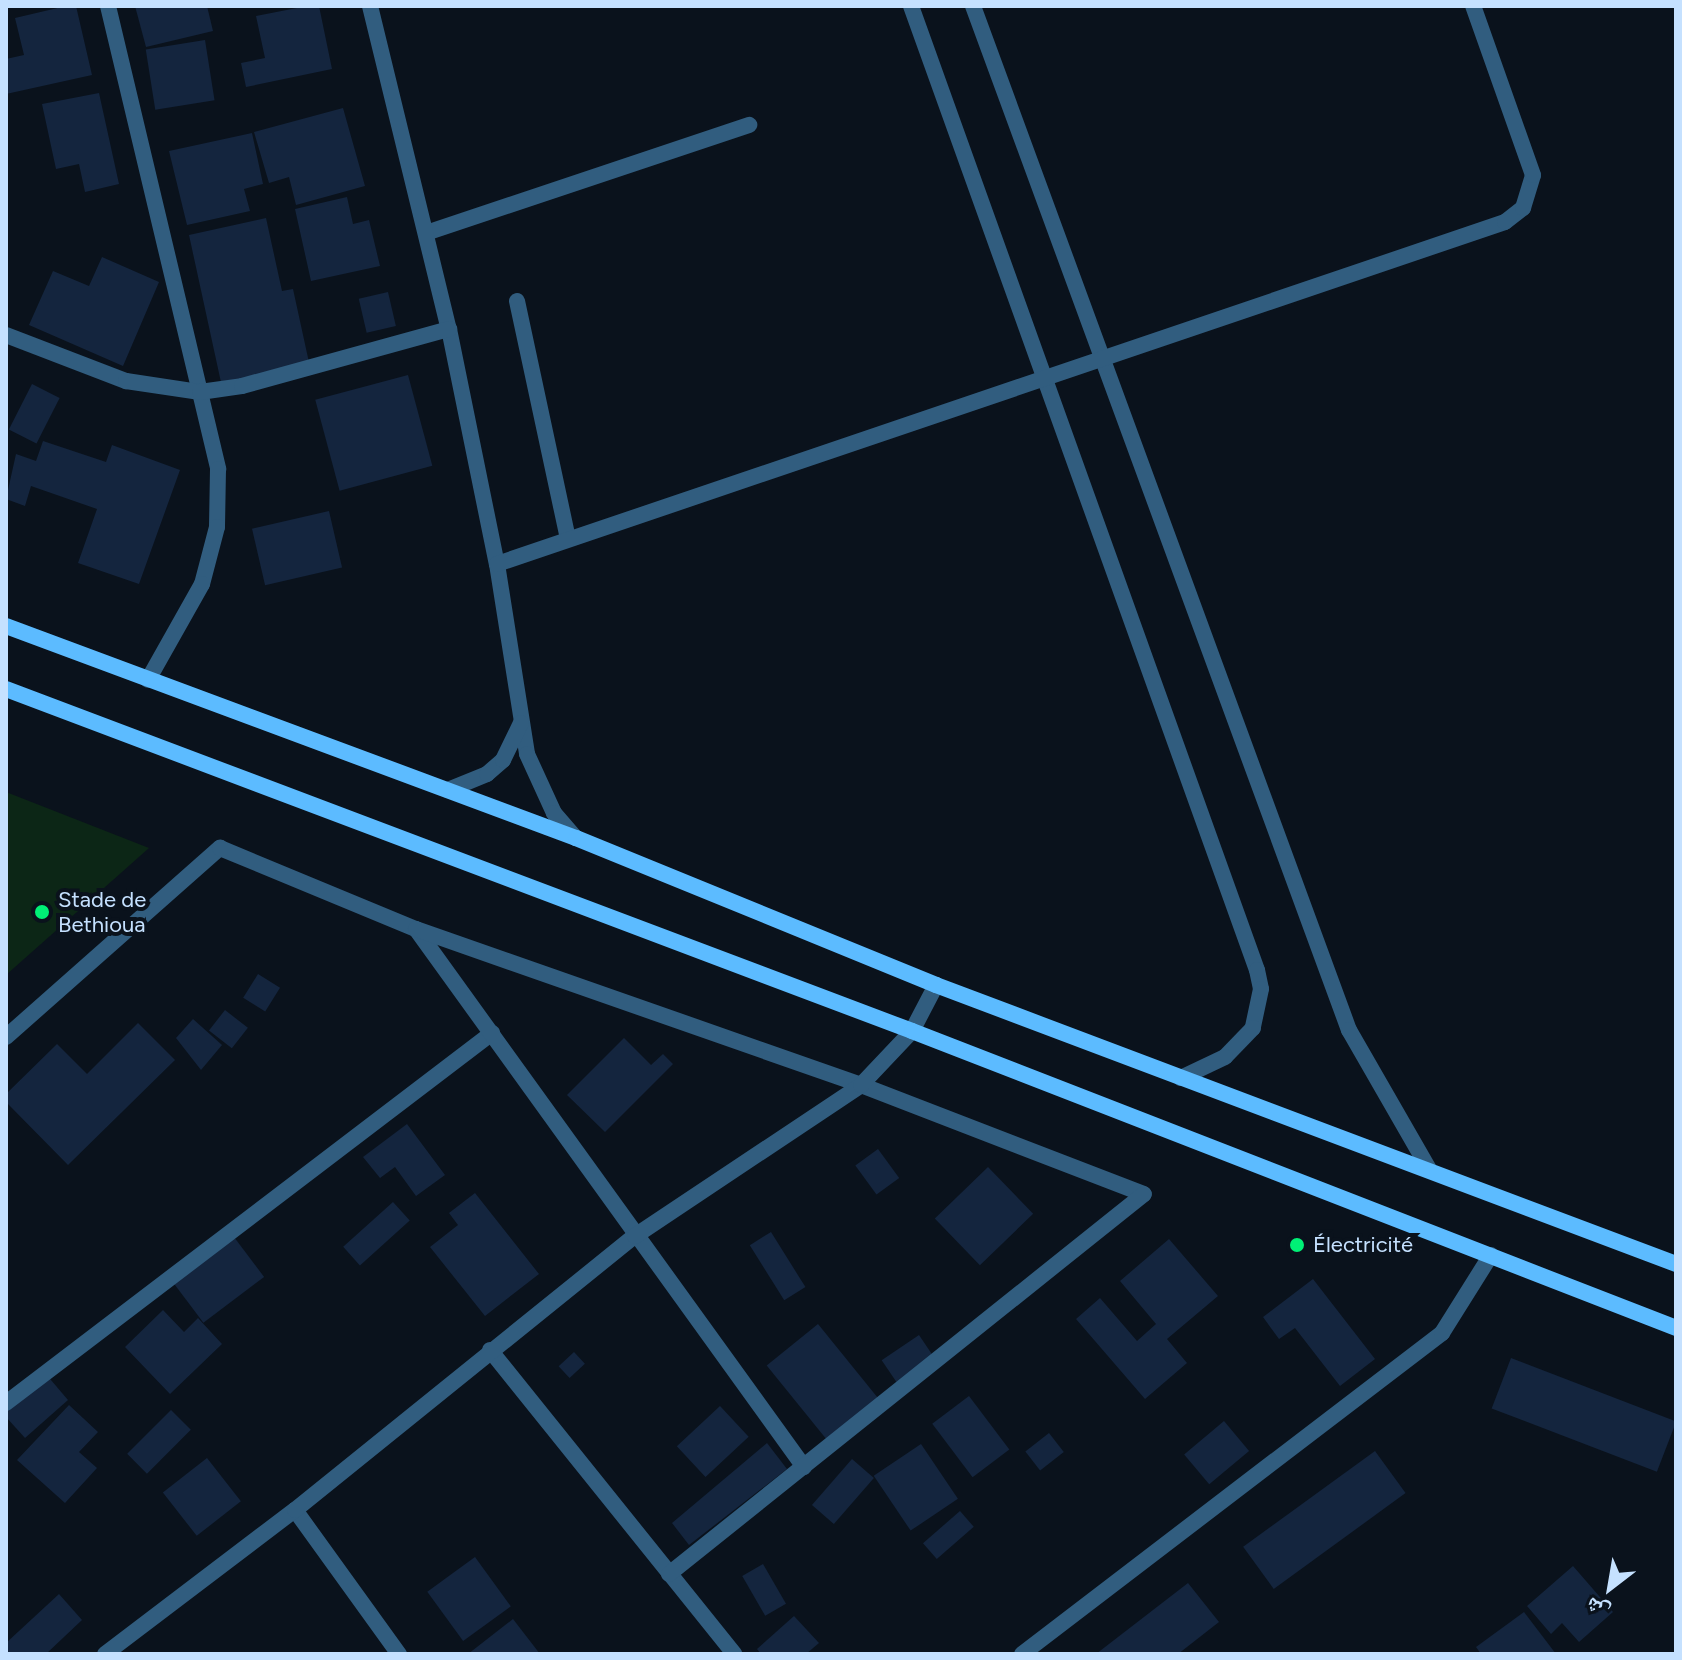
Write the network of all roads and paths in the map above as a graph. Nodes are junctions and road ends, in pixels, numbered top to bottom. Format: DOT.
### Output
graph roads {
  1 [pos="108,6"];
  2 [pos="370,6"];
  3 [pos="911,6"];
  4 [pos="973,6"];
  5 [pos="1473,6"];
  6 [pos="749,125"];
  7 [pos="426,233"];
  8 [pos="517,301"];
  9 [pos="449,329"];
  10 [pos="6,335"];
  11 [pos="1102,358"];
  12 [pos="1044,378"];
  13 [pos="200,392"];
  14 [pos="568,539"];
  15 [pos="497,564"];
  16 [pos="6,626"];
  17 [pos="148,680"];
  18 [pos="6,689"];
  19 [pos="522,722"];
  20 [pos="448,790"];
  21 [pos="576,838"];
  22 [pos="416,929"];
  23 [pos="936,985"];
  24 [pos="912,1031"];
  25 [pos="492,1033"];
  26 [pos="6,1037"];
  27 [pos="1181,1078"];
  28 [pos="861,1085"];
  29 [pos="1429,1169"];
  30 [pos="635,1236"];
  31 [pos="1491,1255"];
  32 [pos="1676,1264"];
  33 [pos="1676,1328"];
  34 [pos="490,1350"];
  35 [pos="6,1403"];
  36 [pos="804,1467"];
  37 [pos="295,1510"];
  38 [pos="669,1574"];
  39 [pos="105,1654"];
  40 [pos="399,1654"];
  41 [pos="734,1654"];
  42 [pos="1022,1654"];
  1 -- 13 [label="street"];
  2 -- 7 [label="street"];
  3 -- 12 [label="street"];
  4 -- 11 [label="street"];
  5 -- 11 [label="street"];
  6 -- 7 [label="street"];
  7 -- 9 [label="street"];
  8 -- 14 [label="street"];
  9 -- 13 [label="street"];
  9 -- 15 [label="street"];
  10 -- 13 [label="street"];
  11 -- 12 [label="street"];
  11 -- 29 [label="street"];
  12 -- 14 [label="street"];
  12 -- 27 [label="street"];
  13 -- 17 [label="street"];
  14 -- 15 [label="street"];
  15 -- 19 [label="street"];
  16 -- 17 [label="main road"];
  17 -- 20 [label="main road"];
  18 -- 24 [label="main road"];
  19 -- 20 [label="street"];
  19 -- 21 [label="street"];
  20 -- 21 [label="main road"];
  21 -- 23 [label="main road"];
  22 -- 25 [label="street"];
  22 -- 26 [label="street"];
  22 -- 28 [label="street"];
  23 -- 24 [label="street"];
  23 -- 27 [label="main road"];
  24 -- 28 [label="street"];
  24 -- 31 [label="main road"];
  25 -- 30 [label="street"];
  25 -- 35 [label="street"];
  27 -- 29 [label="main road"];
  28 -- 30 [label="street"];
  28 -- 36 [label="street"];
  29 -- 32 [label="main road"];
  30 -- 34 [label="street"];
  30 -- 36 [label="street"];
  31 -- 33 [label="main road"];
  31 -- 42 [label="street"];
  34 -- 37 [label="street"];
  34 -- 38 [label="street"];
  36 -- 38 [label="street"];
  37 -- 39 [label="street"];
  37 -- 40 [label="street"];
  38 -- 41 [label="street"];
}
